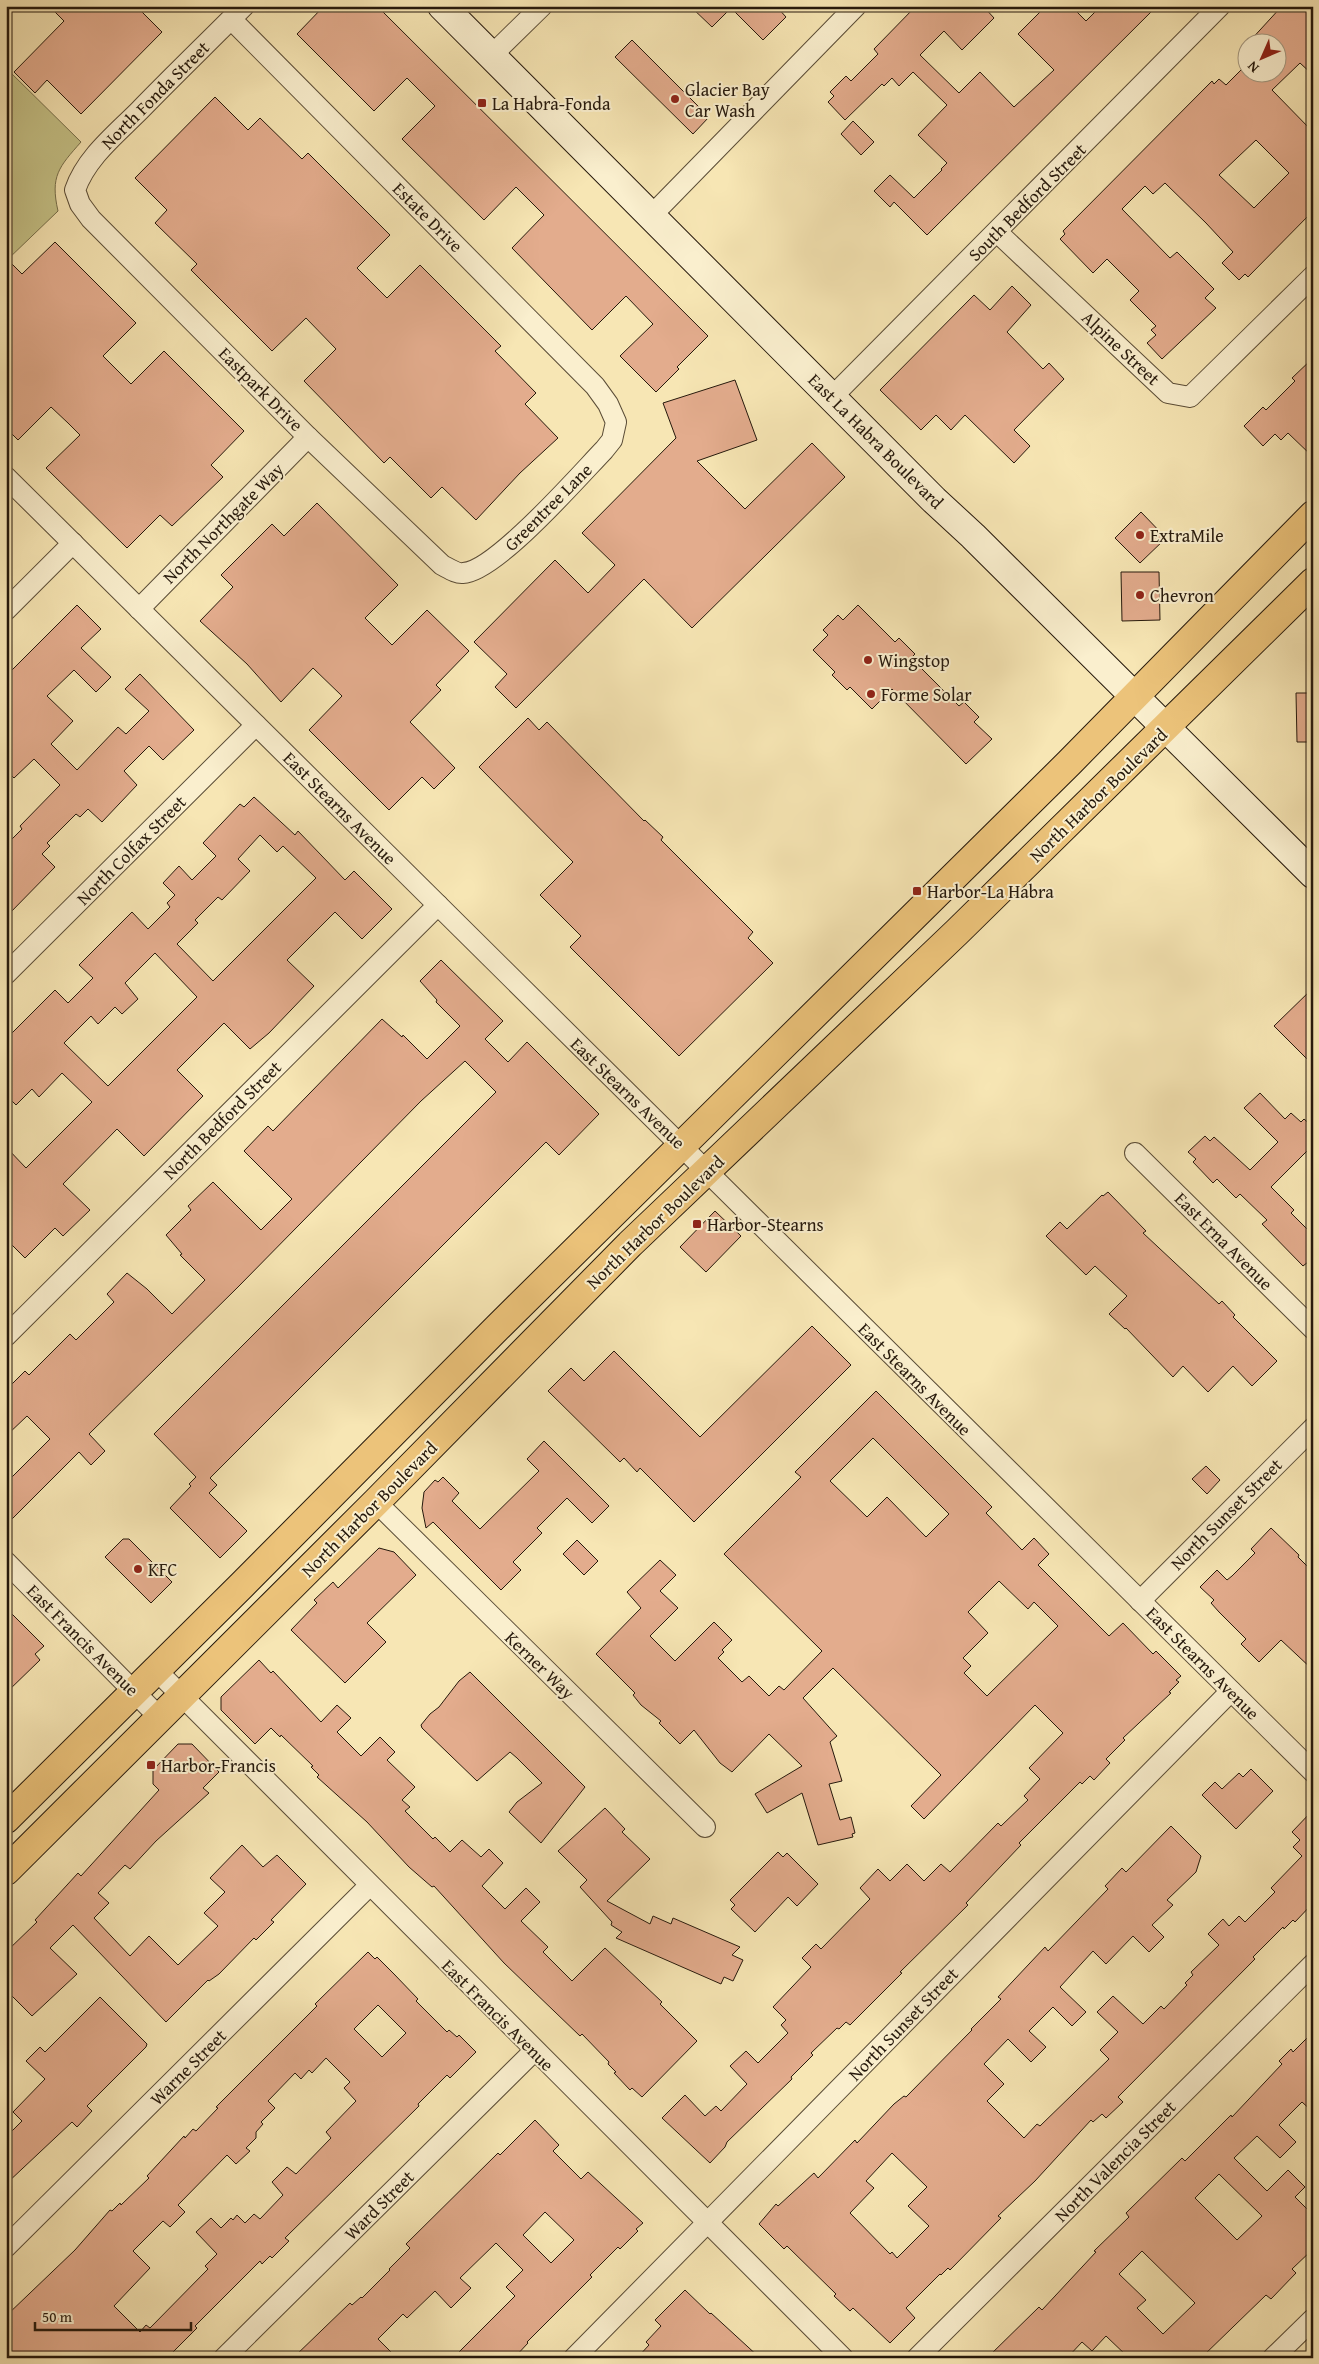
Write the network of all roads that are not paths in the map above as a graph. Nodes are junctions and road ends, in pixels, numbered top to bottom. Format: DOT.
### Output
graph roads {
  1 [pos="442,6"];
  2 [pos="542,6"];
  3 [pos="856,6"];
  4 [pos="1220,6"];
  5 [pos="238,13"];
  6 [pos="491,56"];
  7 [pos="75,190"];
  8 [pos="651,216"];
  9 [pos="997,232"];
  10 [pos="1313,276"];
  11 [pos="832,397"];
  12 [pos="616,422"];
  13 [pos="308,437"];
  14 [pos="6,477"];
  15 [pos="1313,515"];
  16 [pos="73,543"];
  17 [pos="462,574"];
  18 [pos="1313,582"];
  19 [pos="139,609"];
  20 [pos="6,610"];
  21 [pos="1134,696"];
  22 [pos="256,725"];
  23 [pos="1166,728"];
  24 [pos="1313,874"];
  25 [pos="438,905"];
  26 [pos="6,974"];
  27 [pos="682,1146"];
  28 [pos="1135,1152"];
  29 [pos="706,1171"];
  30 [pos="1313,1329"];
  31 [pos="6,1336"];
  32 [pos="1313,1428"];
  33 [pos="376,1502"];
  34 [pos="6,1562"];
  35 [pos="1140,1601"];
  36 [pos="156,1670"];
  37 [pos="134,1691"];
  38 [pos="1230,1691"];
  39 [pos="182,1697"];
  40 [pos="160,1718"];
  41 [pos="1313,1772"];
  42 [pos="6,1818"];
  43 [pos="705,1827"];
  44 [pos="6,1871"];
  45 [pos="370,1886"];
  46 [pos="1313,1964"];
  47 [pos="534,2051"];
  48 [pos="708,2223"];
  49 [pos="6,2247"];
  50 [pos="1313,2319"];
  51 [pos="224,2358"];
  52 [pos="574,2358"];
  53 [pos="843,2358"];
  54 [pos="917,2358"];
  55 [pos="1273,2358"];
  1 -- 6 [label="main road, East La Habra Boulevard"];
  2 -- 6 [label="street"];
  3 -- 8 [label="street"];
  4 -- 9 [label="street, South Bedford Street"];
  5 -- 7 [label="street, North Fonda Street"];
  5 -- 12 [label="street, Estate Drive"];
  6 -- 8 [label="main road, East La Habra Boulevard"];
  7 -- 13 [label="street, Eastpark Drive"];
  8 -- 11 [label="main road, East La Habra Boulevard"];
  9 -- 10 [label="street, Alpine Street"];
  9 -- 11 [label="street, South Bedford Street"];
  11 -- 21 [label="main road, East La Habra Boulevard"];
  12 -- 17 [label="street, Greentree Lane"];
  13 -- 17 [label="street, Eastpark Drive"];
  13 -- 19 [label="street, North Northgate Way"];
  14 -- 16 [label="street, East Stearns Avenue"];
  15 -- 21 [label="main road, North Harbor Boulevard"];
  16 -- 19 [label="street, East Stearns Avenue"];
  16 -- 20 [label="street"];
  18 -- 23 [label="main road, North Harbor Boulevard"];
  19 -- 22 [label="street, East Stearns Avenue"];
  21 -- 23 [label="main road, East La Habra Boulevard"];
  21 -- 27 [label="main road, North Harbor Boulevard"];
  22 -- 25 [label="street, East Stearns Avenue"];
  22 -- 26 [label="street, North Colfax Street"];
  23 -- 24 [label="main road, East La Habra Boulevard"];
  23 -- 29 [label="main road, North Harbor Boulevard"];
  25 -- 27 [label="street, East Stearns Avenue"];
  25 -- 31 [label="street, North Bedford Street"];
  27 -- 29 [label="street, East Stearns Avenue"];
  27 -- 36 [label="main road, North Harbor Boulevard"];
  28 -- 30 [label="street, East Erna Avenue"];
  29 -- 33 [label="main road, North Harbor Boulevard"];
  29 -- 35 [label="street, East Stearns Avenue"];
  32 -- 35 [label="street, North Sunset Street"];
  33 -- 39 [label="main road, North Harbor Boulevard"];
  33 -- 43 [label="street, Kerner Way"];
  34 -- 37 [label="street, East Francis Avenue"];
  35 -- 38 [label="street, East Stearns Avenue"];
  36 -- 37 [label="main road, North Harbor Boulevard"];
  36 -- 39 [label="street, East Francis Avenue"];
  37 -- 40 [label="street, East Francis Avenue"];
  37 -- 42 [label="main road, North Harbor Boulevard"];
  38 -- 41 [label="street, East Stearns Avenue"];
  38 -- 48 [label="street, North Sunset Street"];
  39 -- 40 [label="main road, North Harbor Boulevard"];
  39 -- 45 [label="street, East Francis Avenue"];
  40 -- 44 [label="main road, North Harbor Boulevard"];
  45 -- 47 [label="street, East Francis Avenue"];
  45 -- 49 [label="street, Warne Street"];
  46 -- 54 [label="street, North Valencia Street"];
  47 -- 48 [label="street, East Francis Avenue"];
  47 -- 51 [label="street, Ward Street"];
  48 -- 52 [label="street, North Sunset Street"];
  48 -- 53 [label="street, East Francis Avenue"];
  50 -- 55 [label="street"];
}
